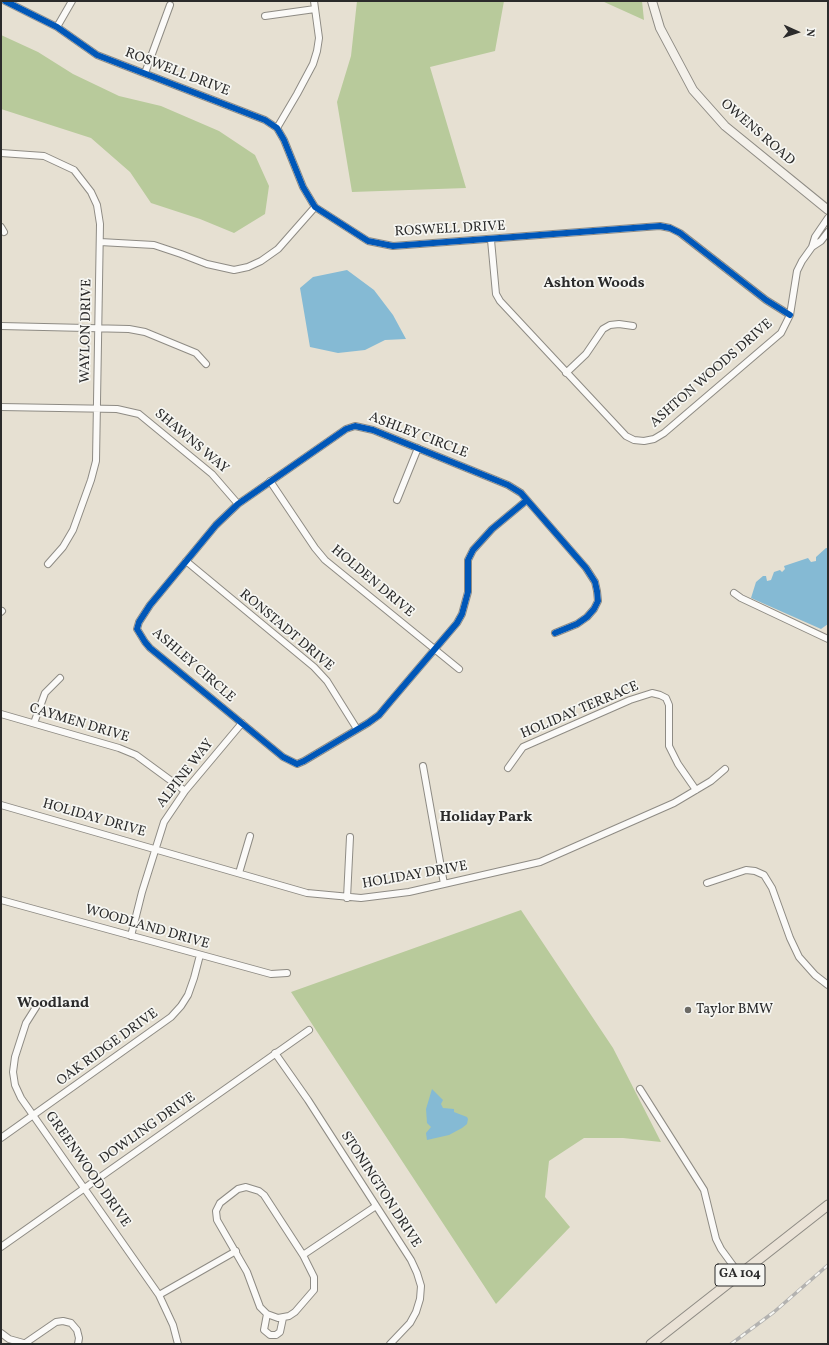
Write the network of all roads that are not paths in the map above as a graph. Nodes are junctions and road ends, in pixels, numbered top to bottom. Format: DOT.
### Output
graph roads {
  1 [pos="5,1"];
  2 [pos="72,1"];
  3 [pos="314,1"];
  4 [pos="652,1"];
  5 [pos="170,5"];
  6 [pos="315,9"];
  7 [pos="265,16"];
  8 [pos="57,27"];
  9 [pos="145,73"];
  10 [pos="277,128"];
  11 [pos="1,153"];
  12 [pos="315,207"];
  13 [pos="828,210"];
  14 [pos="828,218"];
  15 [pos="828,232"];
  16 [pos="491,240"];
  17 [pos="100,242"];
  18 [pos="812,247"];
  19 [pos="790,315"];
  20 [pos="1,326"];
  21 [pos="633,326"];
  22 [pos="99,328"];
  23 [pos="206,364"];
  24 [pos="566,373"];
  25 [pos="1,406"];
  26 [pos="98,408"];
  27 [pos="418,448"];
  28 [pos="270,481"];
  29 [pos="397,500"];
  30 [pos="527,500"];
  31 [pos="238,504"];
  32 [pos="186,561"];
  33 [pos="48,564"];
  34 [pos="734,592"];
  35 [pos="555,633"];
  36 [pos="828,639"];
  37 [pos="434,650"];
  38 [pos="459,669"];
  39 [pos="60,678"];
  40 [pos="1,714"];
  41 [pos="34,723"];
  42 [pos="242,723"];
  43 [pos="357,729"];
  44 [pos="423,766"];
  45 [pos="508,768"];
  46 [pos="726,769"];
  47 [pos="696,790"];
  48 [pos="185,791"];
  49 [pos="1,805"];
  50 [pos="250,836"];
  51 [pos="350,837"];
  52 [pos="155,849"];
  53 [pos="239,873"];
  54 [pos="707,883"];
  55 [pos="444,884"];
  56 [pos="347,898"];
  57 [pos="1,900"];
  58 [pos="131,936"];
  59 [pos="200,955"];
  60 [pos="287,973"];
  61 [pos="828,985"];
  62 [pos="38,1004"];
  63 [pos="309,1030"];
  64 [pos="275,1053"];
  65 [pos="640,1089"];
  66 [pos="34,1115"];
  67 [pos="1,1138"];
  68 [pos="85,1188"];
  69 [pos="828,1204"];
  70 [pos="376,1206"];
  71 [pos="1,1247"];
  72 [pos="236,1251"];
  73 [pos="303,1255"];
  74 [pos="740,1275"];
  75 [pos="159,1295"];
  76 [pos="267,1314"];
  77 [pos="283,1318"];
  78 [pos="1,1333"];
  79 [pos="26,1344"];
  80 [pos="78,1344"];
  81 [pos="178,1344"];
  82 [pos="390,1344"];
  83 [pos="651,1344"];
  1 -- 8 [label="street, ROSWELL DRIVE"];
  2 -- 8 [label="street"];
  3 -- 6 [label="street"];
  4 -- 13 [label="street, OWENS ROAD"];
  5 -- 9 [label="street"];
  6 -- 7 [label="street"];
  6 -- 10 [label="street"];
  8 -- 9 [label="street, ROSWELL DRIVE"];
  9 -- 10 [label="street, ROSWELL DRIVE"];
  10 -- 12 [label="street, ROSWELL DRIVE"];
  11 -- 17 [label="street, WAYLON DRIVE"];
  12 -- 16 [label="street, ROSWELL DRIVE"];
  12 -- 17 [label="street"];
  14 -- 18 [label="street, ASHTON WOODS DRIVE"];
  15 -- 18 [label="street, ASHTON WOODS DRIVE"];
  16 -- 19 [label="street, ROSWELL DRIVE"];
  16 -- 24 [label="street, ASHTON WOODS DRIVE"];
  17 -- 22 [label="street, WAYLON DRIVE"];
  18 -- 19 [label="street, ASHTON WOODS DRIVE"];
  19 -- 24 [label="street, ASHTON WOODS DRIVE"];
  20 -- 22 [label="street"];
  21 -- 24 [label="street"];
  22 -- 23 [label="street"];
  22 -- 26 [label="street, WAYLON DRIVE"];
  25 -- 26 [label="street, SHAWNS WAY"];
  26 -- 31 [label="street, SHAWNS WAY"];
  26 -- 33 [label="street, WAYLON DRIVE"];
  27 -- 28 [label="street, ASHLEY CIRCLE"];
  27 -- 29 [label="street"];
  27 -- 30 [label="street, ASHLEY CIRCLE"];
  28 -- 31 [label="street, ASHLEY CIRCLE"];
  28 -- 37 [label="street, HOLDEN DRIVE"];
  30 -- 35 [label="street, ASHLEY CIRCLE"];
  30 -- 37 [label="street, ASHLEY CIRCLE"];
  31 -- 32 [label="street, ASHLEY CIRCLE"];
  32 -- 42 [label="street, ASHLEY CIRCLE"];
  32 -- 43 [label="street, RONSTADT DRIVE"];
  34 -- 36 [label="street"];
  37 -- 38 [label="street, HOLDEN DRIVE"];
  37 -- 43 [label="street, ASHLEY CIRCLE"];
  39 -- 41 [label="street"];
  40 -- 41 [label="street, CAYMEN DRIVE"];
  41 -- 48 [label="street, CAYMEN DRIVE"];
  42 -- 43 [label="street, ASHLEY CIRCLE"];
  42 -- 48 [label="street, ALPINE WAY"];
  44 -- 55 [label="street"];
  45 -- 47 [label="street, HOLIDAY TERRACE"];
  46 -- 47 [label="street, HOLIDAY DRIVE"];
  47 -- 55 [label="street, HOLIDAY DRIVE"];
  48 -- 52 [label="street, ALPINE WAY"];
  49 -- 52 [label="street, HOLIDAY DRIVE"];
  50 -- 53 [label="street"];
  51 -- 56 [label="street"];
  52 -- 53 [label="street, HOLIDAY DRIVE"];
  52 -- 58 [label="street, ALPINE WAY"];
  53 -- 56 [label="street, HOLIDAY DRIVE"];
  54 -- 61 [label="street"];
  55 -- 56 [label="street, HOLIDAY DRIVE"];
  57 -- 58 [label="street, WOODLAND DRIVE"];
  58 -- 59 [label="street, WOODLAND DRIVE"];
  59 -- 60 [label="street, WOODLAND DRIVE"];
  59 -- 66 [label="street, OAK RIDGE DRIVE"];
  62 -- 66 [label="street, GREENWOOD DRIVE"];
  63 -- 64 [label="street, DOWLING DRIVE"];
  64 -- 68 [label="street, DOWLING DRIVE"];
  64 -- 70 [label="street, STONINGTON DRIVE"];
  65 -- 74 [label="street"];
  66 -- 67 [label="street, OAK RIDGE DRIVE"];
  66 -- 68 [label="street, GREENWOOD DRIVE"];
  68 -- 71 [label="street, DOWLING DRIVE"];
  68 -- 75 [label="street, GREENWOOD DRIVE"];
  69 -- 74 [label="main road, GA 104"];
  70 -- 73 [label="street"];
  70 -- 82 [label="street, STONINGTON DRIVE"];
  72 -- 73 [label="street"];
  72 -- 75 [label="street"];
  72 -- 76 [label="street"];
  73 -- 77 [label="street"];
  74 -- 83 [label="main road, GA 104"];
  75 -- 81 [label="street, GREENWOOD DRIVE"];
  76 -- 77 [label="street"];
  76 -- 77 [label="street"];
  78 -- 79 [label="street"];
  79 -- 80 [label="street"];
}
